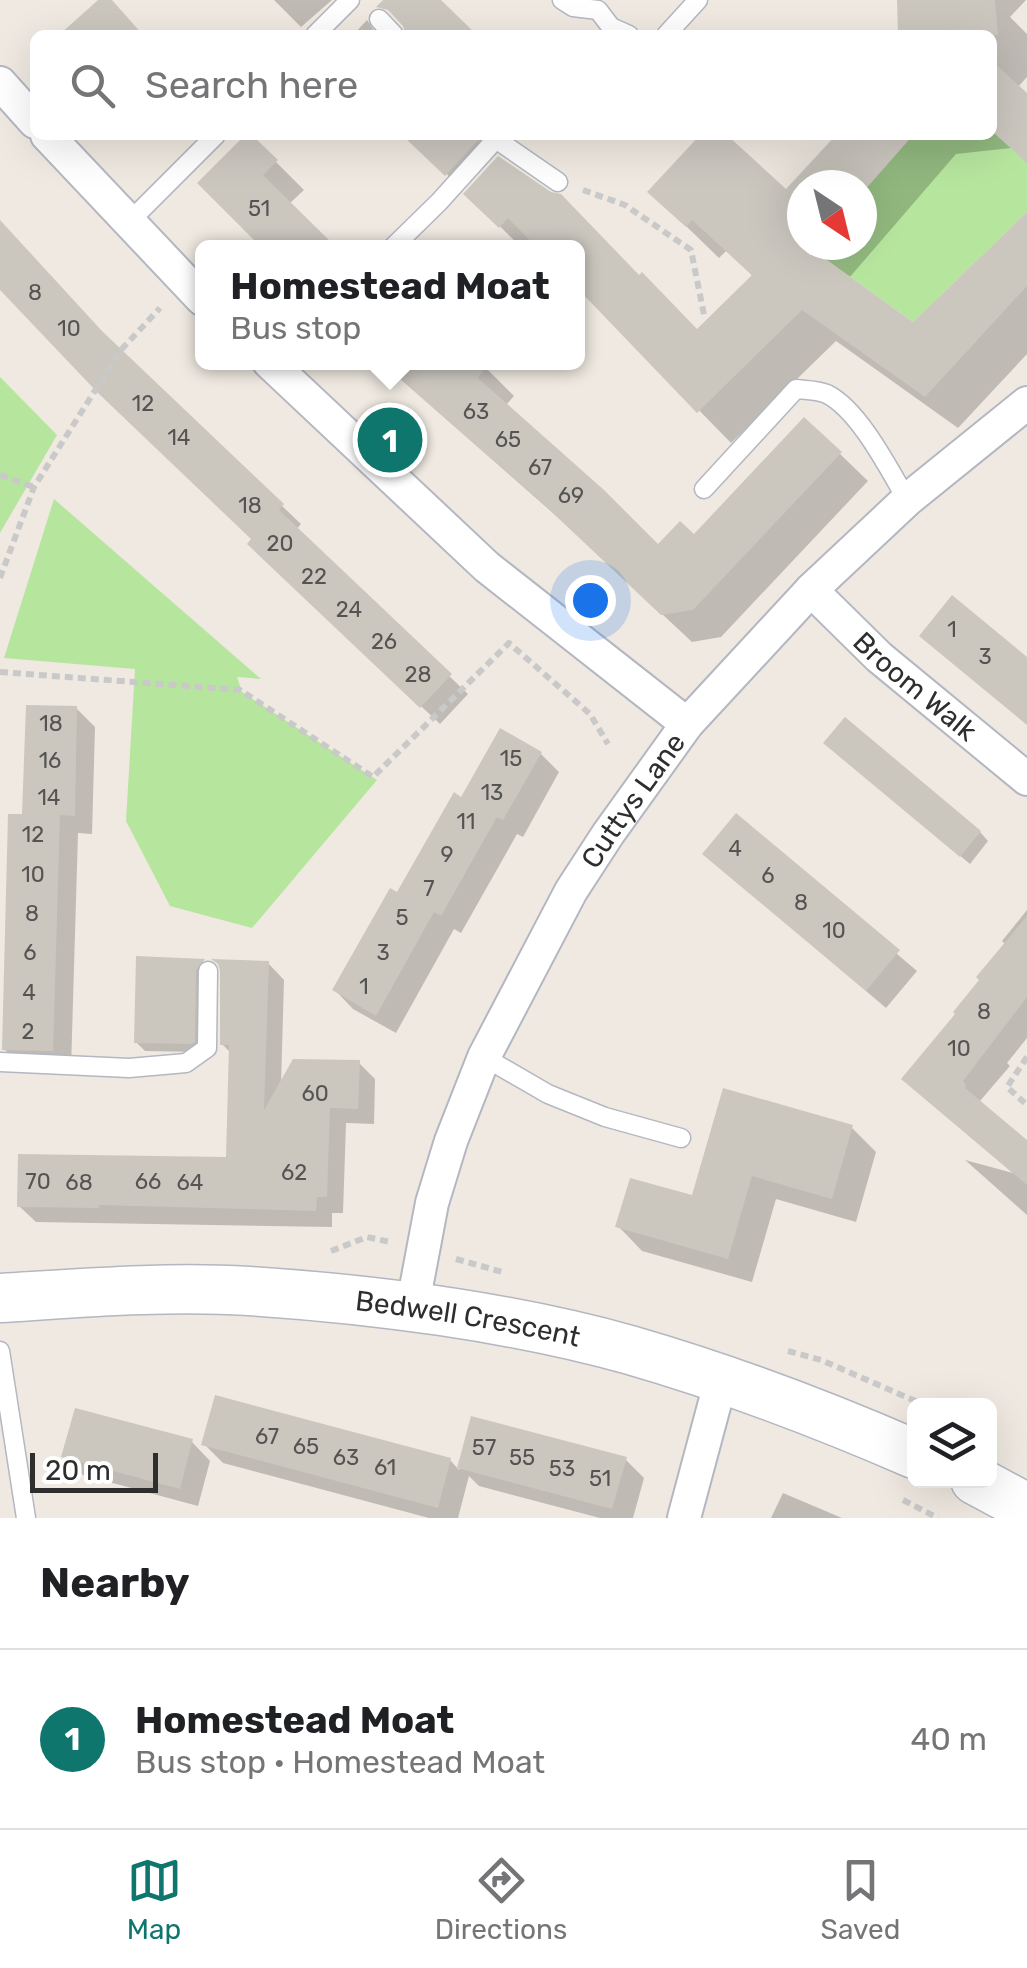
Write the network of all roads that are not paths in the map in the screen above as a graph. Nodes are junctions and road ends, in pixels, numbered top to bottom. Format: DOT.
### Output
graph roads {
  1 [pos="350,0"];
  2 [pos="562,0"];
  3 [pos="698,0"];
  4 [pos="602,5"];
  5 [pos="379,19"];
  6 [pos="320,30"];
  7 [pos="389,30"];
  8 [pos="618,30"];
  9 [pos="671,30"];
  10 [pos="0,84"];
  11 [pos="30,117"];
  12 [pos="53,140"];
  13 [pos="211,140"];
  14 [pos="490,140"];
  15 [pos="497,140"];
  16 [pos="558,182"];
  17 [pos="129,222"];
  18 [pos="400,240"];
  19 [pos="194,290"];
  20 [pos="278,370"];
  21 [pos="1027,403"];
  22 [pos="704,489"];
  23 [pos="907,500"];
  24 [pos="811,590"];
  25 [pos="687,724"];
  26 [pos="1027,778"];
  27 [pos="208,972"];
  28 [pos="484,1057"];
  29 [pos="0,1062"];
  30 [pos="681,1138"];
  31 [pos="0,1298"];
  32 [pos="412,1309"];
  33 [pos="0,1352"];
  34 [pos="722,1380"];
  35 [pos="907,1451"];
  36 [pos="990,1488"];
  37 [pos="1027,1508"];
  38 [pos="26,1518"];
  39 [pos="684,1518"];
  1 -- 6 [label="lane"];
  2 -- 4 [label="lane"];
  3 -- 9 [label="lane"];
  4 -- 8 [label="lane"];
  5 -- 7 [label="lane"];
  10 -- 11 [label="street"];
  12 -- 17 [label="street"];
  13 -- 17 [label="lane"];
  14 -- 18 [label="lane"];
  15 -- 16 [label="lane"];
  17 -- 19 [label="street"];
  20 -- 25 [label="street"];
  21 -- 23 [label="street, Cuttys Lane"];
  22 -- 23 [label="lane"];
  23 -- 24 [label="street, Cuttys Lane"];
  24 -- 25 [label="street, Cuttys Lane"];
  24 -- 26 [label="street, Broom Walk"];
  25 -- 28 [label="street, Cuttys Lane"];
  27 -- 29 [label="lane"];
  28 -- 30 [label="lane"];
  28 -- 32 [label="street, Cuttys Lane"];
  31 -- 32 [label="street, Bedwell Crescent"];
  32 -- 34 [label="street, Bedwell Crescent"];
  33 -- 38 [label="lane"];
  34 -- 35 [label="street, Bedwell Crescent"];
  34 -- 39 [label="street"];
  36 -- 37 [label="street"];
}
